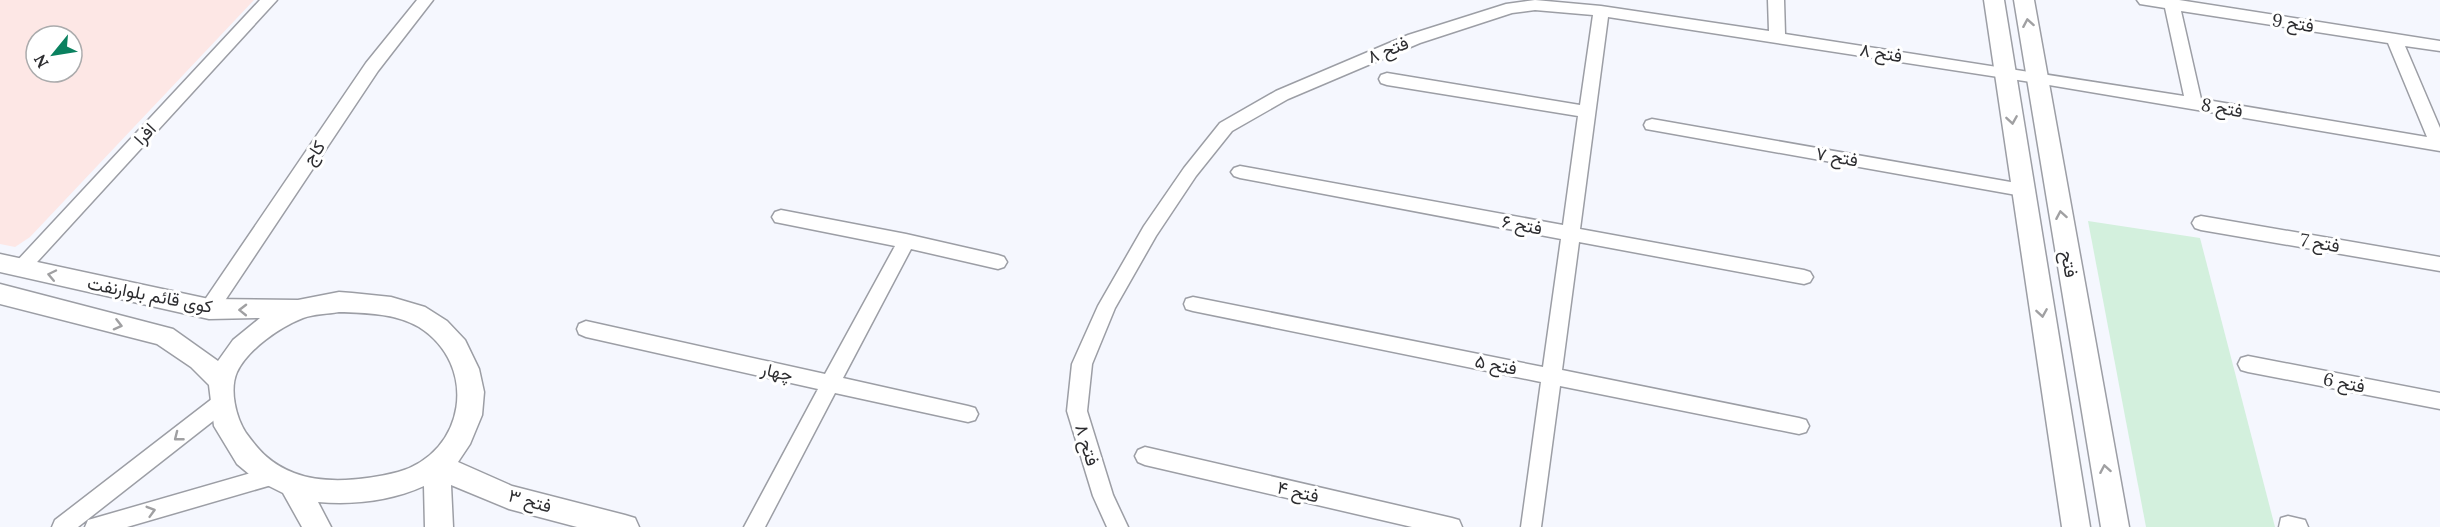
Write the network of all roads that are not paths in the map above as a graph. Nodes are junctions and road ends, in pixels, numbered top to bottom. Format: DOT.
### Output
graph roads {
  1 [pos="269,0"];
  2 [pos="425,0"];
  3 [pos="1776,0"];
  4 [pos="1995,0"];
  5 [pos="2024,0"];
  6 [pos="2145,0"];
  7 [pos="2172,2"];
  8 [pos="1601,11"];
  9 [pos="1777,38"];
  10 [pos="2394,39"];
  11 [pos="2440,46"];
  12 [pos="2004,72"];
  13 [pos="2037,77"];
  14 [pos="1387,79"];
  15 [pos="2194,104"];
  16 [pos="1587,112"];
  17 [pos="1652,125"];
  18 [pos="2440,145"];
  19 [pos="1240,172"];
  20 [pos="2022,190"];
  21 [pos="781,217"];
  22 [pos="2201,223"];
  23 [pos="1571,234"];
  24 [pos="906,241"];
  25 [pos="998,262"];
  26 [pos="2440,264"];
  27 [pos="11,266"];
  28 [pos="1804,277"];
  29 [pos="0,294"];
  30 [pos="1192,304"];
  31 [pos="302,308"];
  32 [pos="209,309"];
  33 [pos="586,329"];
  34 [pos="2248,364"];
  35 [pos="1551,376"];
  36 [pos="830,384"];
  37 [pos="223,391"];
  38 [pos="2440,401"];
  39 [pos="968,414"];
  40 [pos="1799,426"];
  41 [pos="1145,456"];
  42 [pos="437,466"];
  43 [pos="284,480"];
  44 [pos="62,527"];
  45 [pos="95,527"];
  46 [pos="317,527"];
  47 [pos="439,527"];
  48 [pos="625,527"];
  49 [pos="754,527"];
  50 [pos="1118,527"];
  51 [pos="1452,527"];
  52 [pos="1531,527"];
  53 [pos="2076,527"];
  54 [pos="2115,527"];
  1 -- 27 [label="street, افرا"];
  2 -- 32 [label="street, کاج"];
  3 -- 9 [label="street"];
  4 -- 12 [label="street, فتح"];
  13 -- 5 [label="street, فتح, one-way"];
  6 -- 7 [label="street, فتح 9"];
  7 -- 10 [label="street, فتح 9"];
  7 -- 15 [label="street"];
  8 -- 9 [label="street, فتح ۸"];
  8 -- 16 [label="street"];
  8 -- 50 [label="street, فتح ۸"];
  9 -- 12 [label="street, فتح ۸"];
  10 -- 11 [label="street, فتح 9"];
  10 -- 18 [label="street"];
  12 -- 13 [label="street, فتح 8"];
  12 -- 20 [label="street, فتح, one-way"];
  13 -- 15 [label="street, فتح 8"];
  54 -- 13 [label="street, فتح, one-way"];
  14 -- 16 [label="street"];
  15 -- 18 [label="street, فتح 8"];
  16 -- 23 [label="street"];
  17 -- 20 [label="street, فتح ۷"];
  19 -- 23 [label="street, فتح ۶"];
  20 -- 53 [label="street, فتح, one-way"];
  21 -- 24 [label="street"];
  22 -- 26 [label="street, فتح 7"];
  23 -- 28 [label="street, فتح ۶"];
  23 -- 35 [label="street"];
  24 -- 25 [label="street"];
  24 -- 36 [label="street"];
  32 -- 27 [label="street, کوی قائم بلوارنفت, one-way"];
  29 -- 37 [label="street, کوی قائم بلوارنفت, one-way"];
  30 -- 35 [label="street, فتح ۵"];
  31 -- 32 [label="street, کوی قائم بلوارنفت, one-way"];
  31 -- 37 [label="street"];
  31 -- 42 [label="street"];
  33 -- 36 [label="street, چهار"];
  34 -- 38 [label="street, فتح 6"];
  35 -- 40 [label="street, فتح ۵"];
  35 -- 52 [label="street"];
  36 -- 39 [label="street, چهار"];
  36 -- 49 [label="street"];
  37 -- 43 [label="street"];
  37 -- 44 [label="street, one-way"];
  41 -- 51 [label="street, فتح ۴"];
  42 -- 43 [label="street"];
  42 -- 47 [label="street"];
  42 -- 48 [label="street, فتح ۳"];
  45 -- 43 [label="street, one-way"];
  43 -- 46 [label="street"];
}
